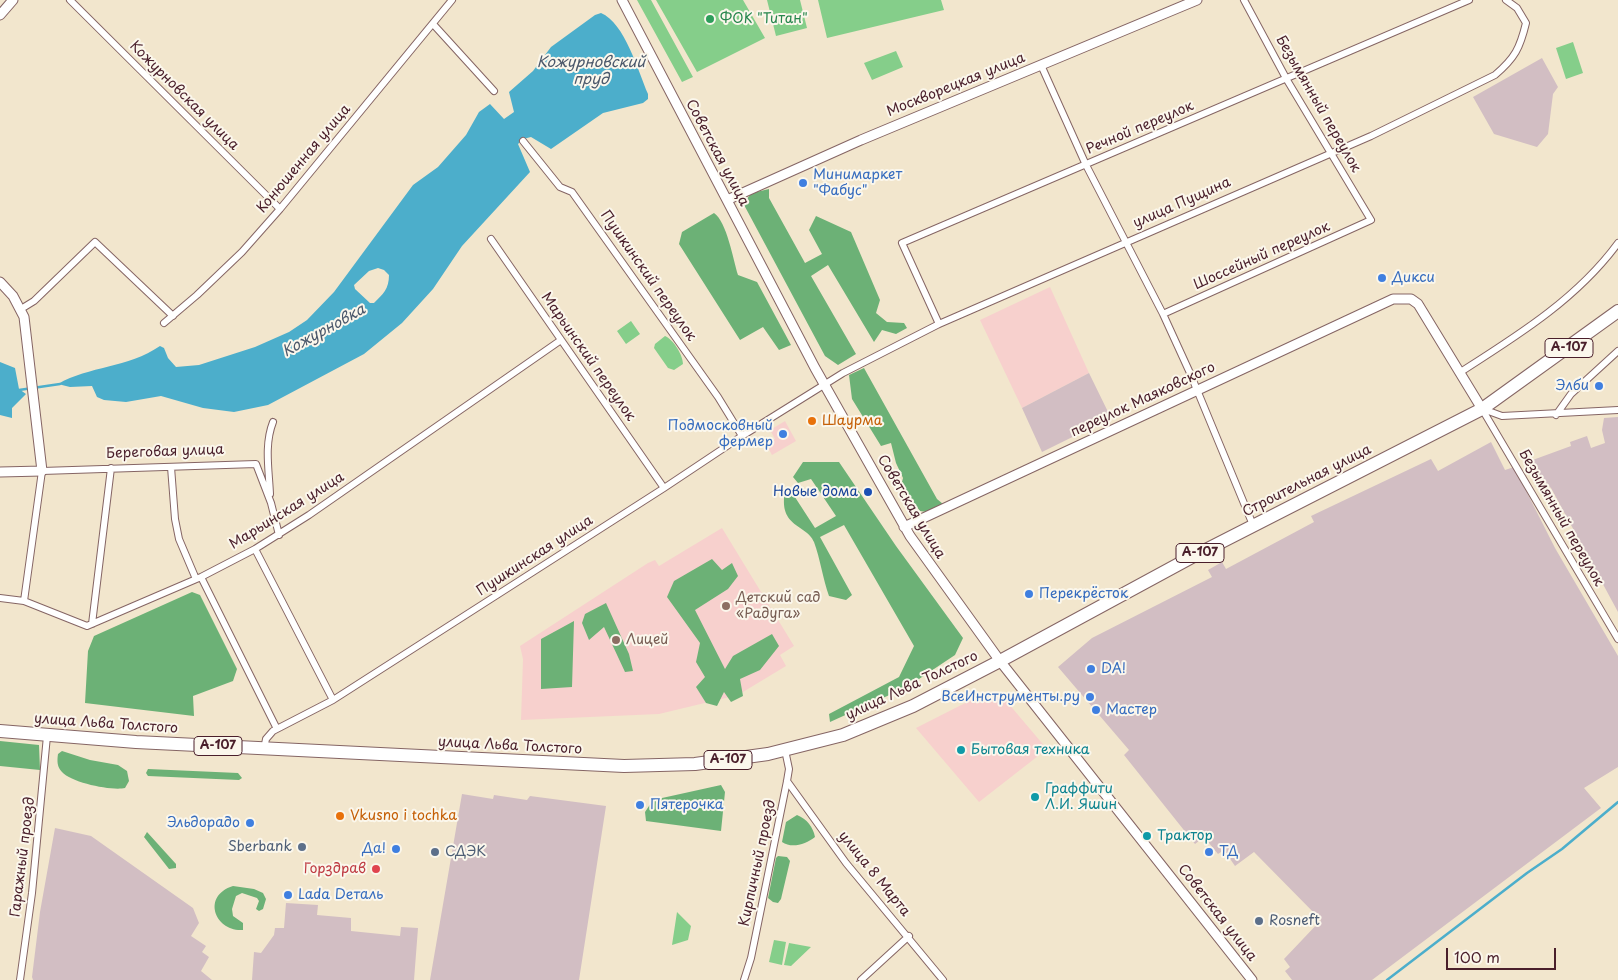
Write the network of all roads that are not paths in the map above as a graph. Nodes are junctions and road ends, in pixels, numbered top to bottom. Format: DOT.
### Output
graph roads {
  1 [pos="13,0"];
  2 [pos="70,0"];
  3 [pos="452,0"];
  4 [pos="622,0"];
  5 [pos="1197,0"];
  6 [pos="1244,0"];
  7 [pos="1469,0"];
  8 [pos="1506,0"];
  9 [pos="0,15"];
  10 [pos="433,24"];
  11 [pos="1041,65"];
  12 [pos="1287,80"];
  13 [pos="494,91"];
  14 [pos="523,141"];
  15 [pos="1330,152"];
  16 [pos="1086,165"];
  17 [pos="727,200"];
  18 [pos="280,209"];
  19 [pos="1371,220"];
  20 [pos="491,239"];
  21 [pos="1125,241"];
  22 [pos="1618,243"];
  23 [pos="0,282"];
  24 [pos="21,309"];
  25 [pos="1618,311"];
  26 [pos="1163,314"];
  27 [pos="173,316"];
  28 [pos="164,323"];
  29 [pos="939,324"];
  30 [pos="561,340"];
  31 [pos="1618,351"];
  32 [pos="1459,373"];
  33 [pos="824,384"];
  34 [pos="1198,389"];
  35 [pos="1482,409"];
  36 [pos="1618,410"];
  37 [pos="1556,415"];
  38 [pos="273,422"];
  39 [pos="742,436"];
  40 [pos="171,467"];
  41 [pos="111,468"];
  42 [pos="42,471"];
  43 [pos="0,472"];
  44 [pos="664,488"];
  45 [pos="271,503"];
  46 [pos="1253,525"];
  47 [pos="904,527"];
  48 [pos="279,535"];
  49 [pos="255,549"];
  50 [pos="198,578"];
  51 [pos="0,598"];
  52 [pos="24,601"];
  53 [pos="92,624"];
  54 [pos="1618,639"];
  55 [pos="1000,661"];
  56 [pos="333,700"];
  57 [pos="276,729"];
  58 [pos="0,732"];
  59 [pos="47,736"];
  60 [pos="264,749"];
  61 [pos="786,750"];
  62 [pos="787,781"];
  63 [pos="909,936"];
  64 [pos="20,980"];
  65 [pos="744,980"];
  66 [pos="861,980"];
  67 [pos="943,980"];
  68 [pos="1252,980"];
  1 -- 9 [label="street"];
  2 -- 18 [label="street, Кожурновская улица"];
  3 -- 10 [label="street, Конюшенная улица"];
  4 -- 17 [label="street, Советская улица"];
  5 -- 11 [label="street, Москворецкая улица"];
  6 -- 12 [label="street, Безымянный переулок"];
  7 -- 12 [label="street, Речной переулок"];
  8 -- 15 [label="street, улица Пущина"];
  10 -- 13 [label="street"];
  10 -- 18 [label="street, Конюшенная улица"];
  11 -- 16 [label="street"];
  11 -- 17 [label="street, Москворецкая улица"];
  12 -- 15 [label="street, Безымянный переулок"];
  12 -- 16 [label="street, Речной переулок"];
  14 -- 39 [label="street, Пушкинский переулок"];
  15 -- 19 [label="street, Безымянный переулок"];
  15 -- 21 [label="street, улица Пущина"];
  16 -- 21 [label="street"];
  16 -- 29 [label="street, Речной переулок"];
  17 -- 33 [label="street, Советская улица"];
  18 -- 27 [label="street, Конюшенная улица"];
  19 -- 26 [label="street, Шоссейный переулок"];
  20 -- 30 [label="street, Марьинский переулок"];
  21 -- 26 [label="street"];
  21 -- 29 [label="street, улица Пущина"];
  22 -- 32 [label="street"];
  23 -- 24 [label="street"];
  24 -- 27 [label="street"];
  24 -- 42 [label="street"];
  25 -- 35 [label="highway, Строительная улица / А-107"];
  26 -- 34 [label="street"];
  27 -- 28 [label="street, Конюшенная улица"];
  29 -- 33 [label="street, улица Пущина"];
  30 -- 44 [label="street, Марьинский переулок"];
  30 -- 48 [label="street, Марьинская улица"];
  31 -- 37 [label="street"];
  32 -- 34 [label="street, переулок Маяковского"];
  32 -- 35 [label="street"];
  33 -- 39 [label="street, Пушкинская улица"];
  33 -- 47 [label="street, Советская улица"];
  34 -- 46 [label="street"];
  34 -- 47 [label="street, переулок Маяковского"];
  35 -- 37 [label="street"];
  35 -- 46 [label="highway, Строительная улица / А-107"];
  35 -- 54 [label="street, Безымянный переулок"];
  36 -- 37 [label="street"];
  38 -- 45 [label="street"];
  39 -- 44 [label="street, Пушкинская улица"];
  40 -- 41 [label="street, Береговая улица"];
  40 -- 45 [label="street, Береговая улица"];
  40 -- 50 [label="street"];
  41 -- 42 [label="street, Береговая улица"];
  41 -- 53 [label="street"];
  42 -- 43 [label="street, Береговая улица"];
  42 -- 52 [label="street"];
  44 -- 56 [label="street, Пушкинская улица"];
  45 -- 48 [label="street, Береговая улица"];
  46 -- 55 [label="highway, Строительная улица / А-107"];
  47 -- 55 [label="street, Советская улица"];
  48 -- 49 [label="street, Марьинская улица"];
  49 -- 50 [label="street, Марьинская улица"];
  49 -- 56 [label="street"];
  50 -- 53 [label="street, Марьинская улица"];
  50 -- 57 [label="street"];
  51 -- 52 [label="street"];
  52 -- 53 [label="street"];
  55 -- 61 [label="highway, улица Льва Толстого / А-107"];
  55 -- 68 [label="street, Советская улица"];
  56 -- 57 [label="street, Пушкинская улица"];
  57 -- 60 [label="street"];
  58 -- 59 [label="highway, улица Льва Толстого / А-107"];
  59 -- 60 [label="highway, улица Льва Толстого / А-107"];
  59 -- 64 [label="street, Гаражный проезд"];
  60 -- 61 [label="highway, улица Льва Толстого / А-107"];
  61 -- 62 [label="street, Кирпичный проезд"];
  62 -- 63 [label="street, улица 8 Марта"];
  62 -- 65 [label="street, Кирпичный проезд"];
  63 -- 66 [label="street"];
  63 -- 67 [label="street, улица 8 Марта"];
}
